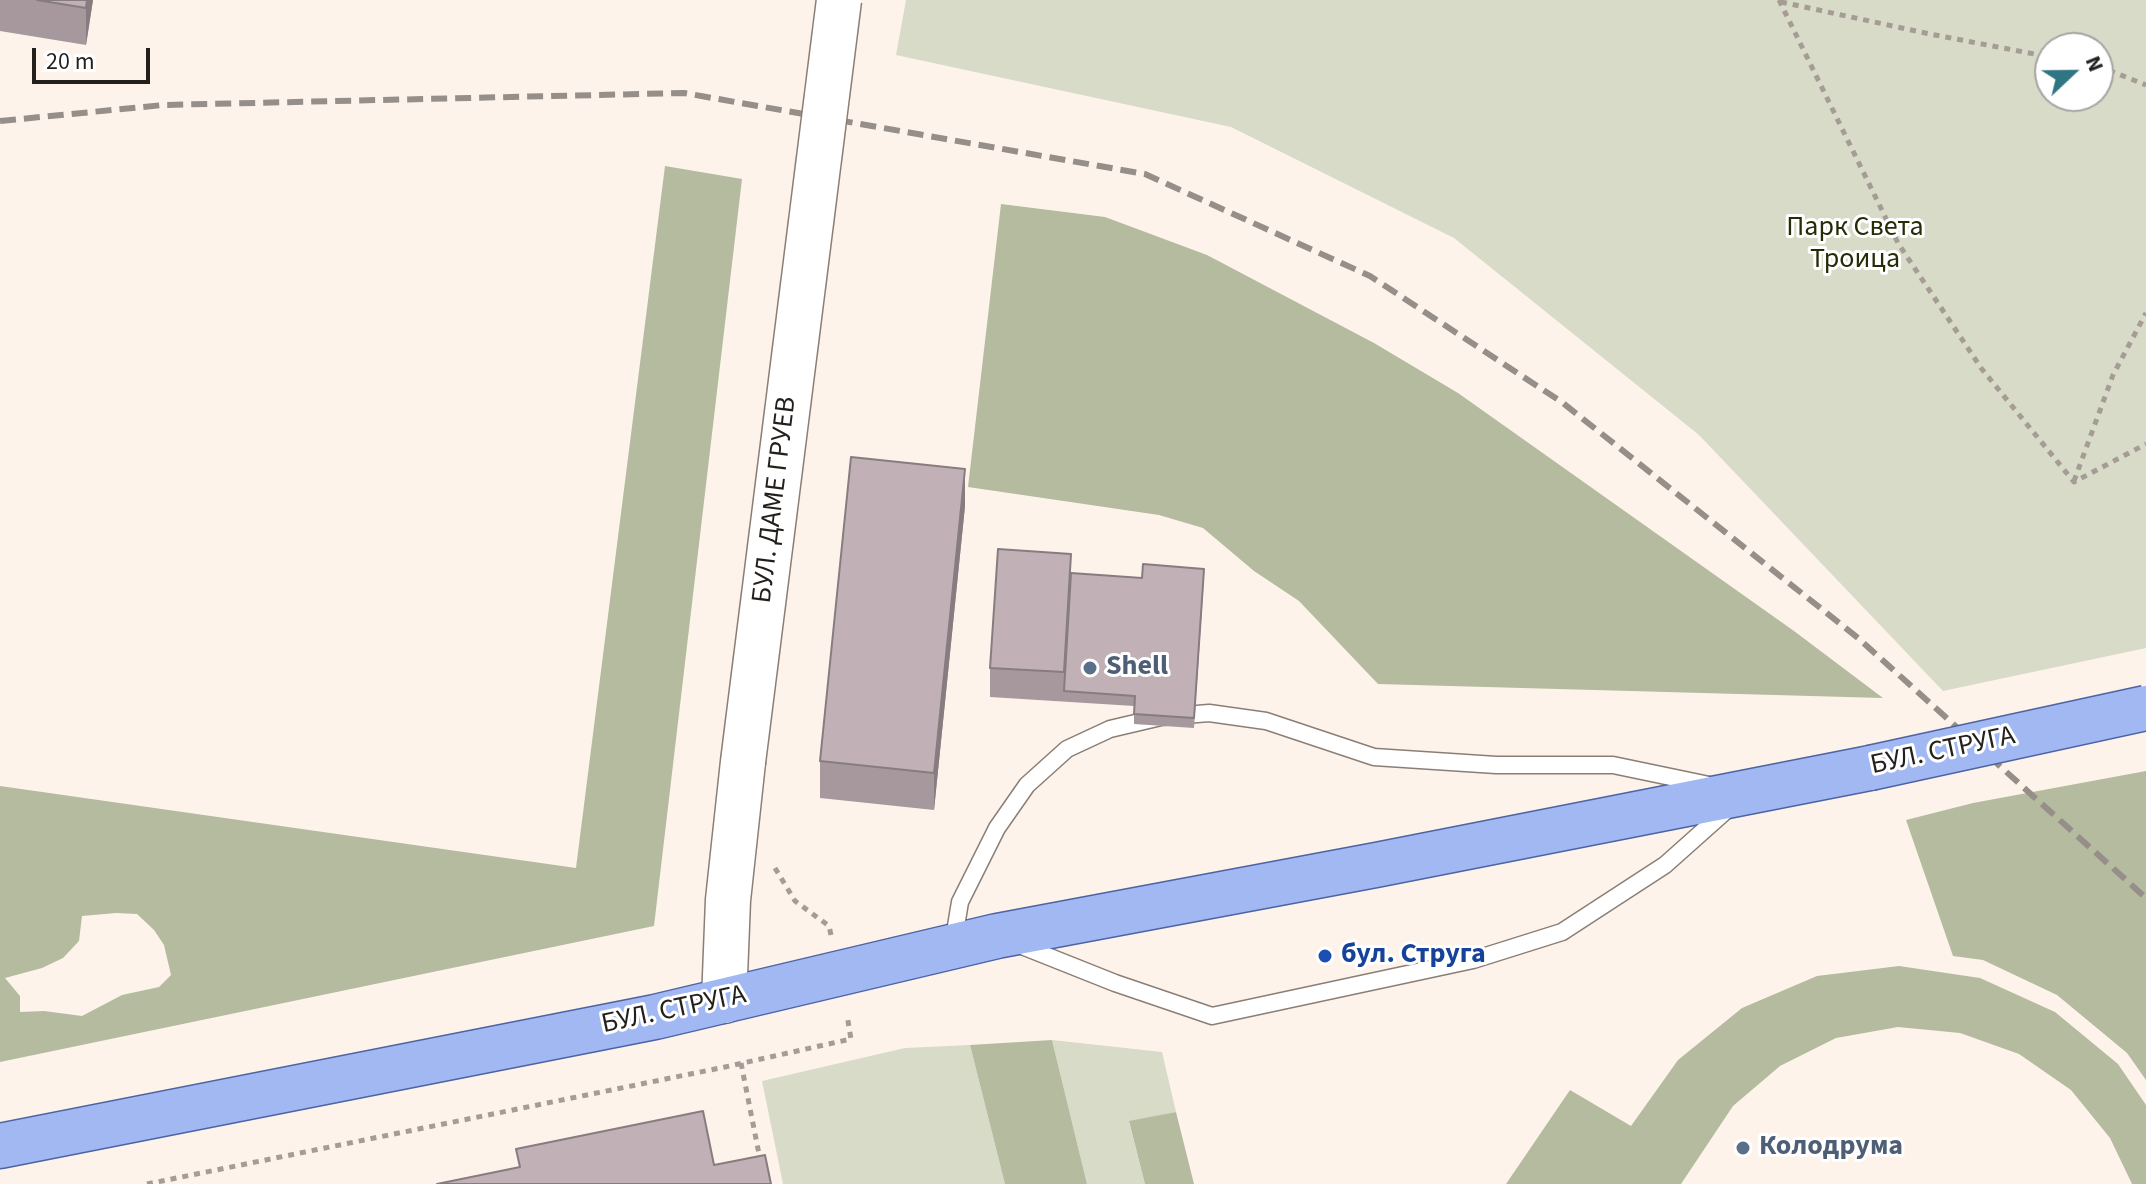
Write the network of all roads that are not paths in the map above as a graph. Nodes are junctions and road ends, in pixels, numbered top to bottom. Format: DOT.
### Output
graph roads {
  1 [pos="839,0"];
  2 [pos="2146,708"];
  3 [pos="1746,792"];
  4 [pos="997,936"];
  5 [pos="952,947"];
  6 [pos="724,1001"];
  7 [pos="0,1146"];
  1 -- 6 [label="main road, БУЛ. ДАМЕ ГРУЕВ, bridge"];
  2 -- 3 [label="main road, БУЛ. СТРУГА, bridge"];
  3 -- 4 [label="main road, БУЛ. СТРУГА"];
  3 -- 4 [label="lane"];
  3 -- 5 [label="lane"];
  4 -- 5 [label="main road, БУЛ. СТРУГА"];
  5 -- 6 [label="main road, БУЛ. СТРУГА"];
  6 -- 7 [label="main road, БУЛ. СТРУГА"];
}
